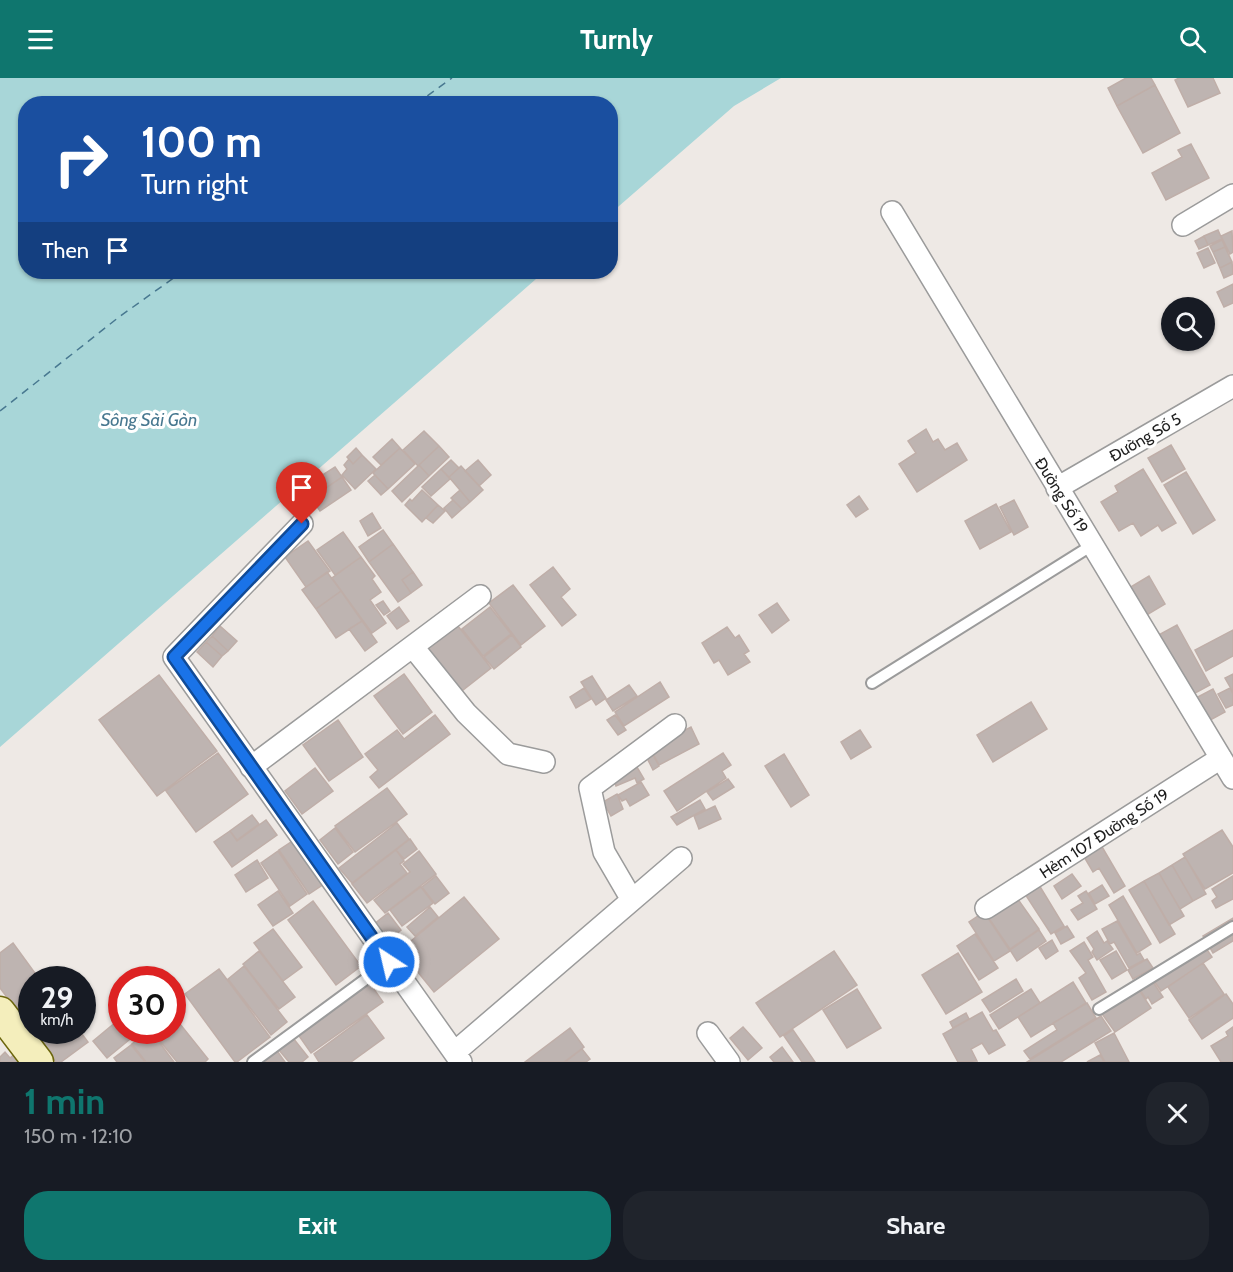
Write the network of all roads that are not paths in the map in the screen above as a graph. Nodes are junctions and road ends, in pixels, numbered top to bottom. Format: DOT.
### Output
graph roads {
  1 [pos="1233,195"];
  2 [pos="892,212"];
  3 [pos="1183,225"];
  4 [pos="1233,386"];
  5 [pos="1057,488"];
  6 [pos="302,524"];
  7 [pos="1094,544"];
  8 [pos="480,596"];
  9 [pos="413,647"];
  10 [pos="872,683"];
  11 [pos="675,724"];
  12 [pos="1221,758"];
  13 [pos="544,762"];
  14 [pos="251,767"];
  15 [pos="1233,778"];
  16 [pos="681,858"];
  17 [pos="632,900"];
  18 [pos="986,909"];
  19 [pos="1233,927"];
  20 [pos="389,962"];
  21 [pos="1099,1009"];
  22 [pos="0,1012"];
  23 [pos="708,1033"];
  24 [pos="458,1057"];
  25 [pos="38,1062"];
  26 [pos="253,1062"];
  27 [pos="729,1062"];
  1 -- 3 [label="street"];
  2 -- 5 [label="street, Đường Số 19"];
  4 -- 5 [label="street, Đường Số 5"];
  5 -- 7 [label="street, Đường Số 19"];
  6 -- 14 [label="street"];
  7 -- 10 [label="lane"];
  7 -- 12 [label="street, Đường Số 19"];
  8 -- 9 [label="street"];
  9 -- 13 [label="street"];
  9 -- 14 [label="street"];
  11 -- 17 [label="street"];
  12 -- 15 [label="street, Đường Số 19"];
  12 -- 18 [label="street, Hẻm 107 Đường Số 19"];
  14 -- 20 [label="street"];
  16 -- 17 [label="street"];
  17 -- 24 [label="street"];
  19 -- 21 [label="lane"];
  20 -- 24 [label="street"];
  20 -- 26 [label="lane"];
  22 -- 25 [label="street"];
  23 -- 27 [label="street"];
}
